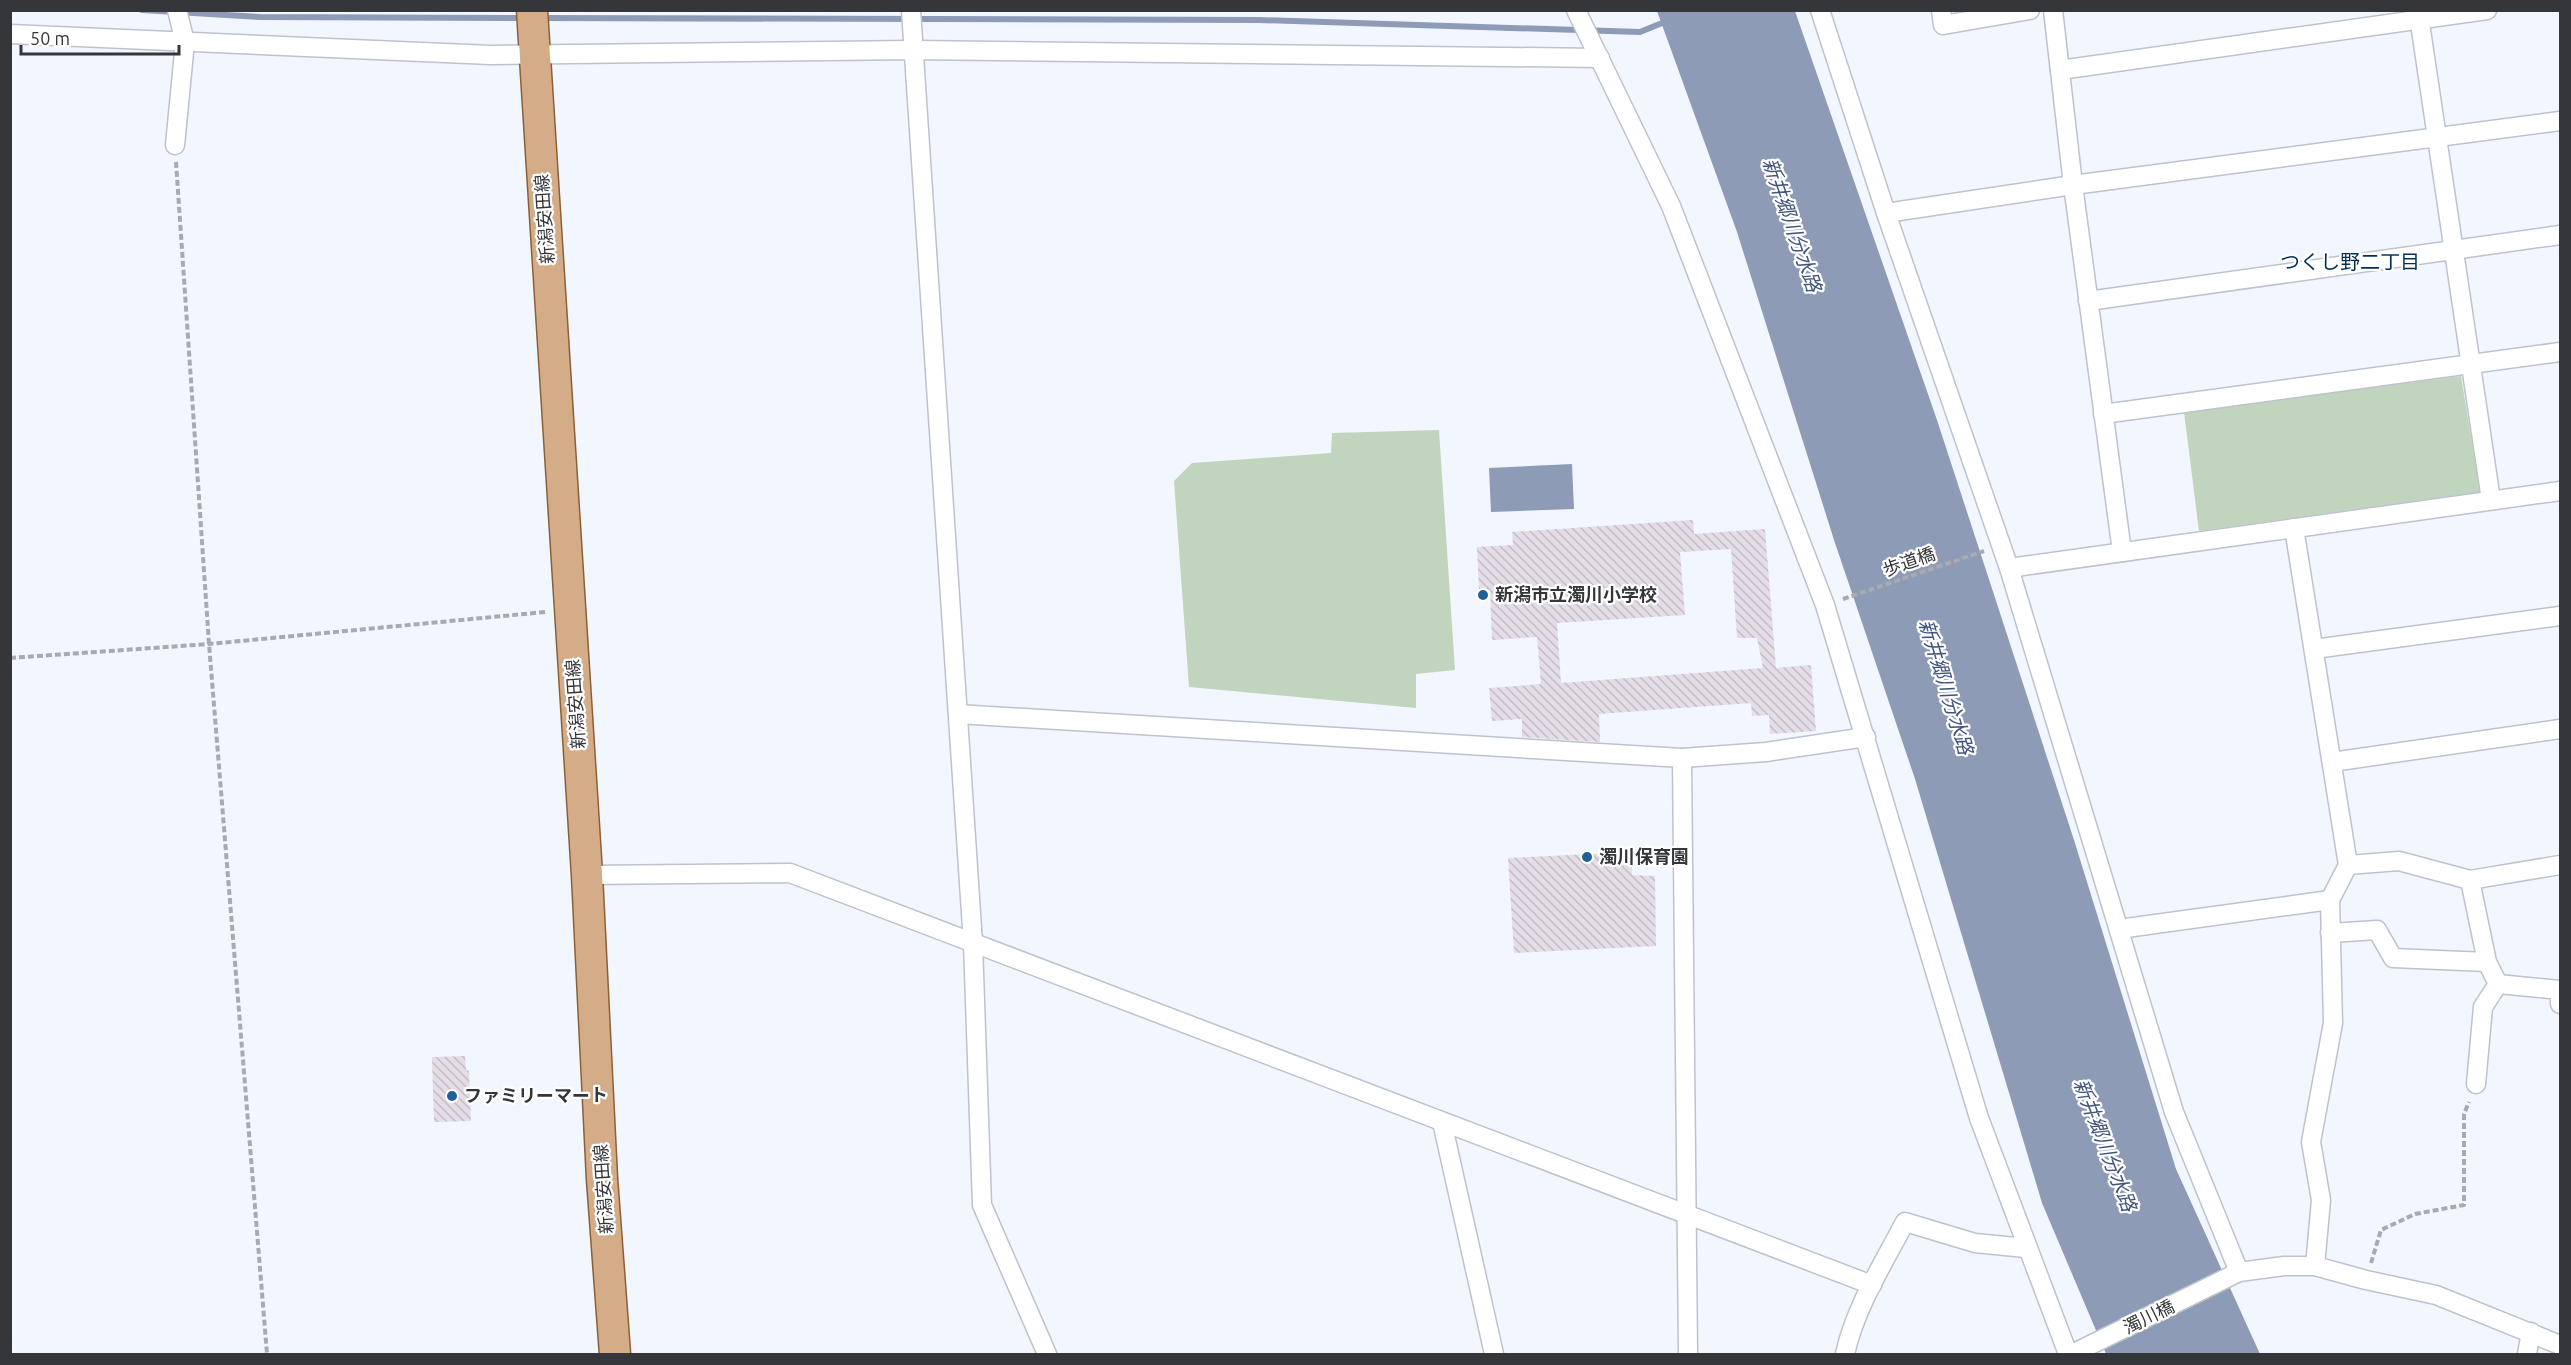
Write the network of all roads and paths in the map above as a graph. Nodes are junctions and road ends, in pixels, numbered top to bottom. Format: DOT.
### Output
graph roads {
  1 [pos="177,10"];
  2 [pos="532,10"];
  3 [pos="911,10"];
  4 [pos="1576,10"];
  5 [pos="1820,10"];
  6 [pos="1941,10"];
  7 [pos="2030,10"];
  8 [pos="2053,10"];
  9 [pos="2487,10"];
  10 [pos="2418,15"];
  11 [pos="10,34"];
  12 [pos="185,42"];
  13 [pos="912,45"];
  14 [pos="535,53"];
  15 [pos="1600,58"];
  16 [pos="2060,70"];
  17 [pos="2560,121"];
  18 [pos="2436,138"];
  19 [pos="175,145"];
  20 [pos="2073,185"];
  21 [pos="1886,213"];
  22 [pos="2560,235"];
  23 [pos="2453,250"];
  24 [pos="2088,301"];
  25 [pos="2560,352"];
  26 [pos="2470,365"];
  27 [pos="2103,414"];
  28 [pos="2560,491"];
  29 [pos="2491,500"];
  30 [pos="2294,528"];
  31 [pos="2122,552"];
  32 [pos="1973,554"];
  33 [pos="2009,568"];
  34 [pos="1853,596"];
  35 [pos="570,610"];
  36 [pos="2560,616"];
  37 [pos="209,644"];
  38 [pos="2314,649"];
  39 [pos="10,658"];
  40 [pos="958,714"];
  41 [pos="2560,729"];
  42 [pos="1866,737"];
  43 [pos="1682,758"];
  44 [pos="2332,762"];
  45 [pos="2348,865"];
  46 [pos="2560,865"];
  47 [pos="587,875"];
  48 [pos="2470,880"];
  49 [pos="2330,900"];
  50 [pos="2119,929"];
  51 [pos="2330,933"];
  52 [pos="973,943"];
  53 [pos="2487,962"];
  54 [pos="2498,984"];
  55 [pos="2560,1004"];
  56 [pos="2476,1084"];
  57 [pos="1442,1122"];
  58 [pos="1685,1215"];
  59 [pos="2026,1248"];
  60 [pos="2315,1266"];
  61 [pos="2232,1275"];
  62 [pos="2366,1281"];
  63 [pos="1872,1285"];
  64 [pos="2531,1332"];
  65 [pos="2560,1345"];
  66 [pos="267,1354"];
  67 [pos="615,1354"];
  68 [pos="1047,1354"];
  69 [pos="1494,1354"];
  70 [pos="1688,1354"];
  71 [pos="1845,1354"];
  72 [pos="2070,1354"];
  73 [pos="2527,1354"];
  1 -- 12 [label="street"];
  2 -- 14 [label="main road, 新潟安田線"];
  3 -- 13 [label="street"];
  4 -- 15 [label="street"];
  5 -- 21 [label="street"];
  6 -- 7 [label="street"];
  8 -- 16 [label="street"];
  9 -- 10 [label="street"];
  10 -- 16 [label="street"];
  10 -- 18 [label="street"];
  11 -- 12 [label="street"];
  12 -- 14 [label="street"];
  12 -- 19 [label="street"];
  13 -- 14 [label="street"];
  13 -- 15 [label="street"];
  13 -- 40 [label="street"];
  14 -- 35 [label="main road, 新潟安田線"];
  15 -- 42 [label="street"];
  16 -- 20 [label="street"];
  17 -- 18 [label="street"];
  18 -- 20 [label="street"];
  18 -- 23 [label="street"];
  19 -- 37 [label="path"];
  20 -- 21 [label="street"];
  20 -- 24 [label="street"];
  21 -- 33 [label="street"];
  22 -- 23 [label="street"];
  23 -- 24 [label="street"];
  23 -- 26 [label="street"];
  24 -- 27 [label="street"];
  25 -- 26 [label="street"];
  26 -- 27 [label="street"];
  26 -- 29 [label="street"];
  27 -- 31 [label="street"];
  28 -- 29 [label="street"];
  29 -- 30 [label="street"];
  30 -- 31 [label="street"];
  30 -- 38 [label="street"];
  31 -- 33 [label="street"];
  32 -- 34 [label="path, 歩道橋"];
  33 -- 50 [label="street"];
  35 -- 37 [label="path"];
  35 -- 47 [label="main road, 新潟安田線"];
  36 -- 38 [label="street"];
  37 -- 39 [label="path"];
  37 -- 66 [label="path"];
  38 -- 44 [label="street"];
  40 -- 43 [label="street"];
  40 -- 52 [label="street"];
  41 -- 44 [label="street"];
  42 -- 43 [label="street"];
  42 -- 59 [label="street"];
  43 -- 58 [label="street"];
  44 -- 45 [label="street"];
  45 -- 48 [label="street"];
  45 -- 49 [label="street"];
  46 -- 48 [label="street"];
  47 -- 52 [label="street"];
  47 -- 67 [label="main road, 新潟安田線"];
  48 -- 53 [label="street"];
  49 -- 50 [label="street"];
  49 -- 51 [label="street"];
  50 -- 61 [label="street"];
  51 -- 53 [label="street"];
  51 -- 60 [label="street"];
  52 -- 57 [label="street"];
  52 -- 68 [label="street"];
  53 -- 54 [label="street"];
  54 -- 55 [label="street"];
  54 -- 56 [label="street"];
  56 -- 62 [label="path"];
  57 -- 58 [label="street"];
  57 -- 69 [label="street"];
  58 -- 63 [label="street"];
  58 -- 70 [label="street"];
  59 -- 63 [label="street"];
  59 -- 72 [label="street"];
  60 -- 61 [label="street, 濁川橋"];
  60 -- 62 [label="street, 濁川橋"];
  61 -- 72 [label="street, 濁川橋"];
  62 -- 64 [label="street, 濁川橋"];
  63 -- 71 [label="street"];
  64 -- 65 [label="street, 濁川橋"];
  64 -- 73 [label="street"];
}
